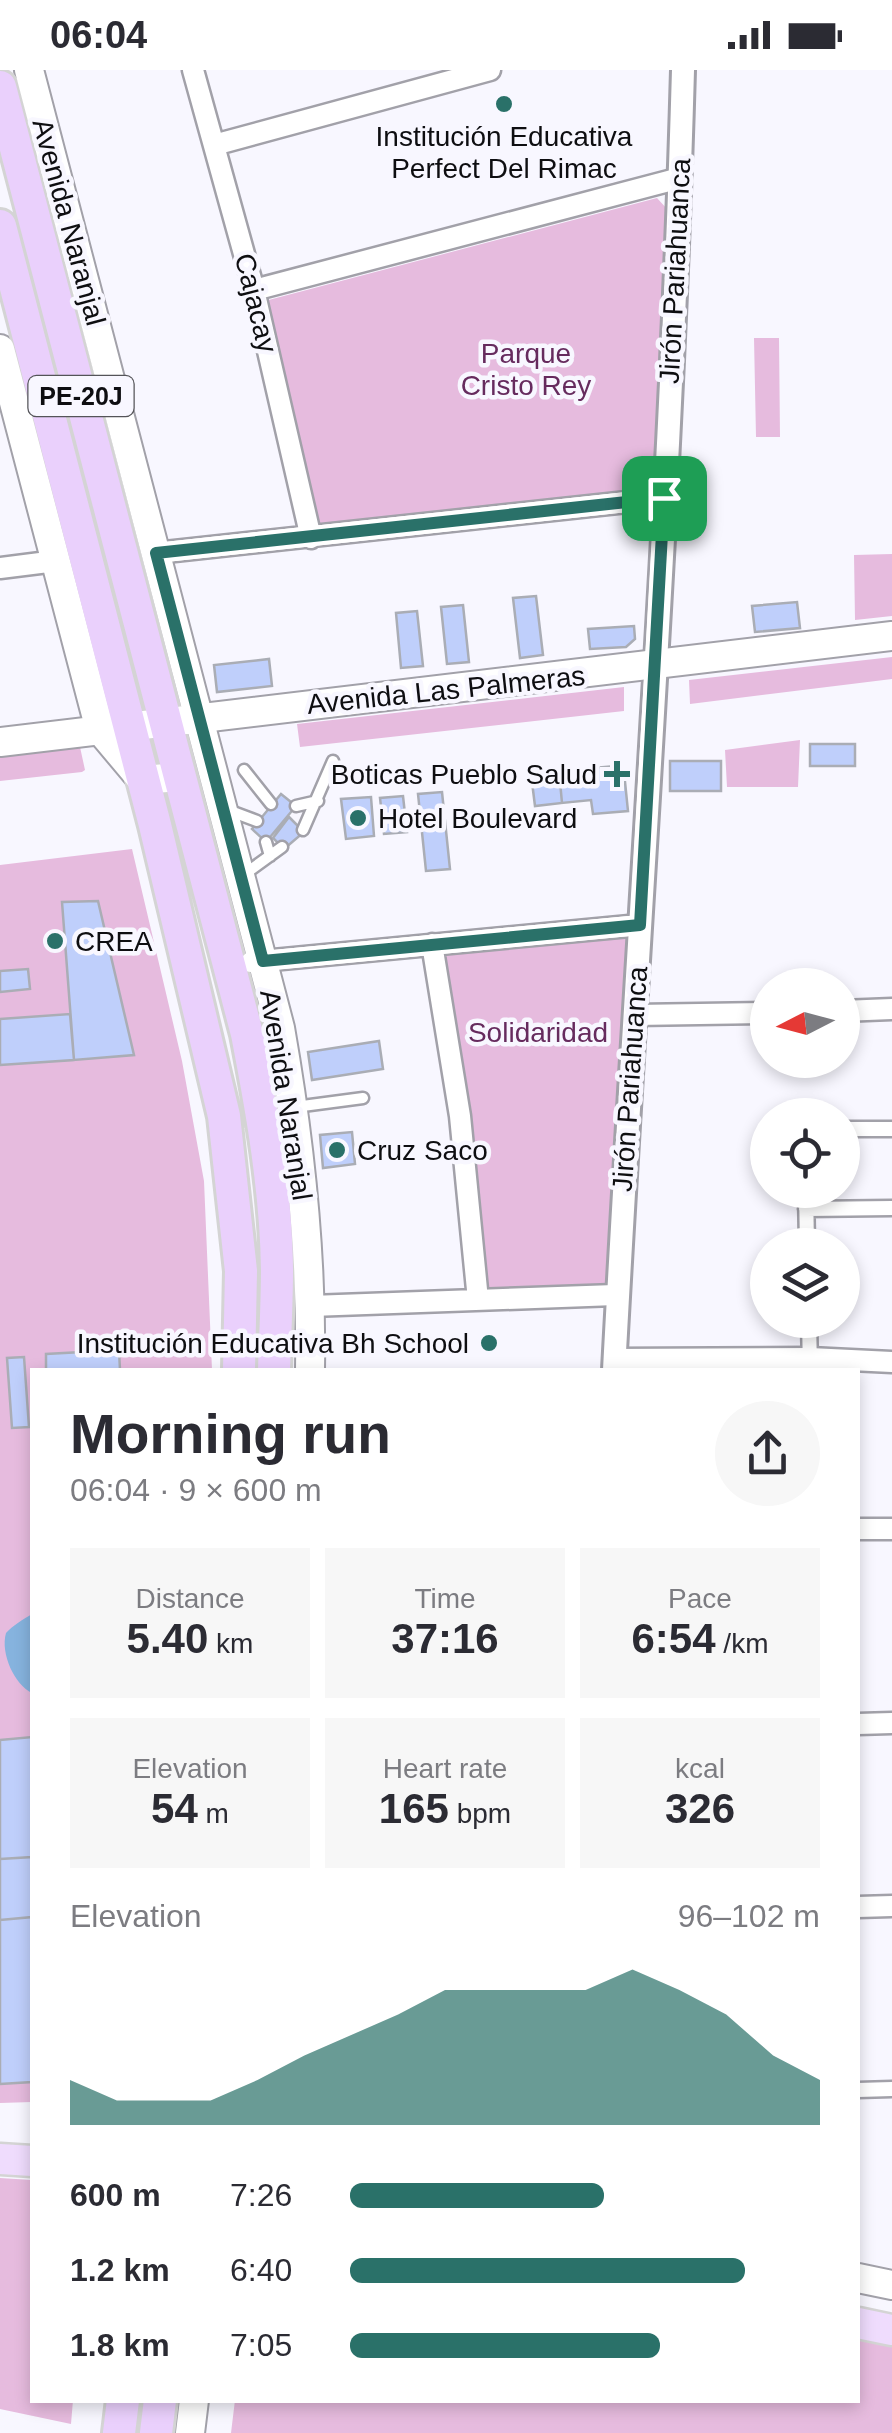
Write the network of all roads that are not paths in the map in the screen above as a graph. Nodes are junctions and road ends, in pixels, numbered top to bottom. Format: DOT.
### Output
graph roads {
  1 [pos="29,70"];
  2 [pos="193,70"];
  3 [pos="490,70"];
  4 [pos="683,70"];
  5 [pos="0,88"];
  6 [pos="214,144"];
  7 [pos="680,178"];
  8 [pos="0,226"];
  9 [pos="254,290"];
  10 [pos="0,348"];
  11 [pos="664,498"];
  12 [pos="311,538"];
  13 [pos="156,553"];
  14 [pos="56,561"];
  15 [pos="0,568"];
  16 [pos="892,636"];
  17 [pos="654,667"];
  18 [pos="183,720"];
  19 [pos="114,728"];
  20 [pos="0,742"];
  21 [pos="333,761"];
  22 [pos="244,770"];
  23 [pos="179,776"];
  24 [pos="142,780"];
  25 [pos="318,800"];
  26 [pos="271,804"];
  27 [pos="296,806"];
  28 [pos="221,807"];
  29 [pos="257,821"];
  30 [pos="302,830"];
  31 [pos="266,842"];
  32 [pos="282,847"];
  33 [pos="270,856"];
  34 [pos="241,877"];
  35 [pos="640,925"];
  36 [pos="432,944"];
  37 [pos="263,961"];
  38 [pos="230,964"];
  39 [pos="892,1009"];
  40 [pos="860,1010"];
  41 [pos="750,1014"];
  42 [pos="635,1015"];
  43 [pos="364,1098"];
  44 [pos="294,1108"];
  45 [pos="892,1128"];
  46 [pos="860,1129"];
  47 [pos="892,1208"];
  48 [pos="806,1209"];
  49 [pos="807,1228"];
  50 [pos="616,1296"];
  51 [pos="478,1300"];
  52 [pos="311,1306"];
  53 [pos="809,1338"];
  54 [pos="892,1362"];
  55 [pos="614,1364"];
  56 [pos="810,1364"];
  57 [pos="239,1368"];
  58 [pos="274,1368"];
  59 [pos="310,1368"];
  60 [pos="860,1529"];
  61 [pos="892,1529"];
  62 [pos="892,1723"];
  63 [pos="860,1724"];
  64 [pos="860,1906"];
  65 [pos="892,1906"];
  66 [pos="860,2090"];
  67 [pos="892,2090"];
  68 [pos="0,2160"];
  69 [pos="30,2161"];
  70 [pos="860,2278"];
  71 [pos="892,2285"];
  72 [pos="860,2323"];
  73 [pos="892,2330"];
  74 [pos="124,2403"];
  75 [pos="160,2403"];
  76 [pos="194,2403"];
  77 [pos="119,2433"];
  78 [pos="156,2433"];
  79 [pos="190,2433"];
  1 -- 13 [label="main road, Avenida Naranjal"];
  2 -- 6 [label="street, Cajacay"];
  3 -- 6 [label="street"];
  4 -- 7 [label="street, Jirón Pariahuanca"];
  5 -- 18 [label="highway, Avenida Naranjal / PE-20J"];
  6 -- 9 [label="street, Cajacay"];
  7 -- 9 [label="street"];
  7 -- 11 [label="street, Jirón Pariahuanca"];
  8 -- 19 [label="highway, PE-20J"];
  9 -- 12 [label="street, Cajacay"];
  10 -- 14 [label="main road"];
  11 -- 12 [label="street"];
  11 -- 17 [label="street, Jirón Pariahuanca"];
  12 -- 13 [label="street"];
  13 -- 18 [label="main road, Avenida Naranjal"];
  14 -- 15 [label="street"];
  14 -- 19 [label="main road"];
  16 -- 17 [label="main road, Avenida Las Palmeras"];
  17 -- 18 [label="main road, Avenida Las Palmeras"];
  17 -- 35 [label="street, Jirón Pariahuanca"];
  18 -- 19 [label="main road, Avenida Las Palmeras"];
  18 -- 23 [label="highway, Avenida Naranjal / PE-20J"];
  18 -- 28 [label="main road, Avenida Naranjal"];
  19 -- 20 [label="main road, Avenida Las Palmeras"];
  19 -- 24 [label="highway, PE-20J"];
  21 -- 25 [label="lane"];
  22 -- 26 [label="lane"];
  23 -- 24 [label="main road"];
  23 -- 38 [label="highway, Avenida Naranjal / PE-20J"];
  24 -- 57 [label="highway, PE-20J"];
  25 -- 27 [label="lane"];
  25 -- 30 [label="lane"];
  28 -- 29 [label="lane"];
  28 -- 34 [label="main road, Avenida Naranjal"];
  31 -- 33 [label="lane"];
  32 -- 33 [label="lane"];
  33 -- 34 [label="lane"];
  34 -- 37 [label="main road, Avenida Naranjal"];
  35 -- 36 [label="street"];
  35 -- 42 [label="street, Jirón Pariahuanca"];
  36 -- 37 [label="street"];
  36 -- 51 [label="street"];
  37 -- 38 [label="street"];
  37 -- 44 [label="main road, Avenida Naranjal"];
  38 -- 58 [label="highway, Avenida Naranjal / PE-20J"];
  39 -- 40 [label="street"];
  41 -- 42 [label="street"];
  42 -- 50 [label="street, Jirón Pariahuanca"];
  43 -- 44 [label="lane"];
  44 -- 52 [label="main road, Avenida Naranjal"];
  45 -- 46 [label="street"];
  47 -- 48 [label="street"];
  48 -- 49 [label="street"];
  50 -- 51 [label="street"];
  50 -- 55 [label="street, Jirón Pariahuanca"];
  51 -- 52 [label="street"];
  52 -- 59 [label="main road, Avenida Naranjal"];
  53 -- 56 [label="street"];
  54 -- 56 [label="street"];
  55 -- 56 [label="street"];
  60 -- 61 [label="street"];
  62 -- 63 [label="street"];
  64 -- 65 [label="street"];
  66 -- 67 [label="street"];
  68 -- 69 [label="main road"];
  70 -- 71 [label="main road"];
  72 -- 73 [label="main road"];
  74 -- 77 [label="highway"];
  75 -- 78 [label="highway"];
  76 -- 79 [label="main road"];
}
